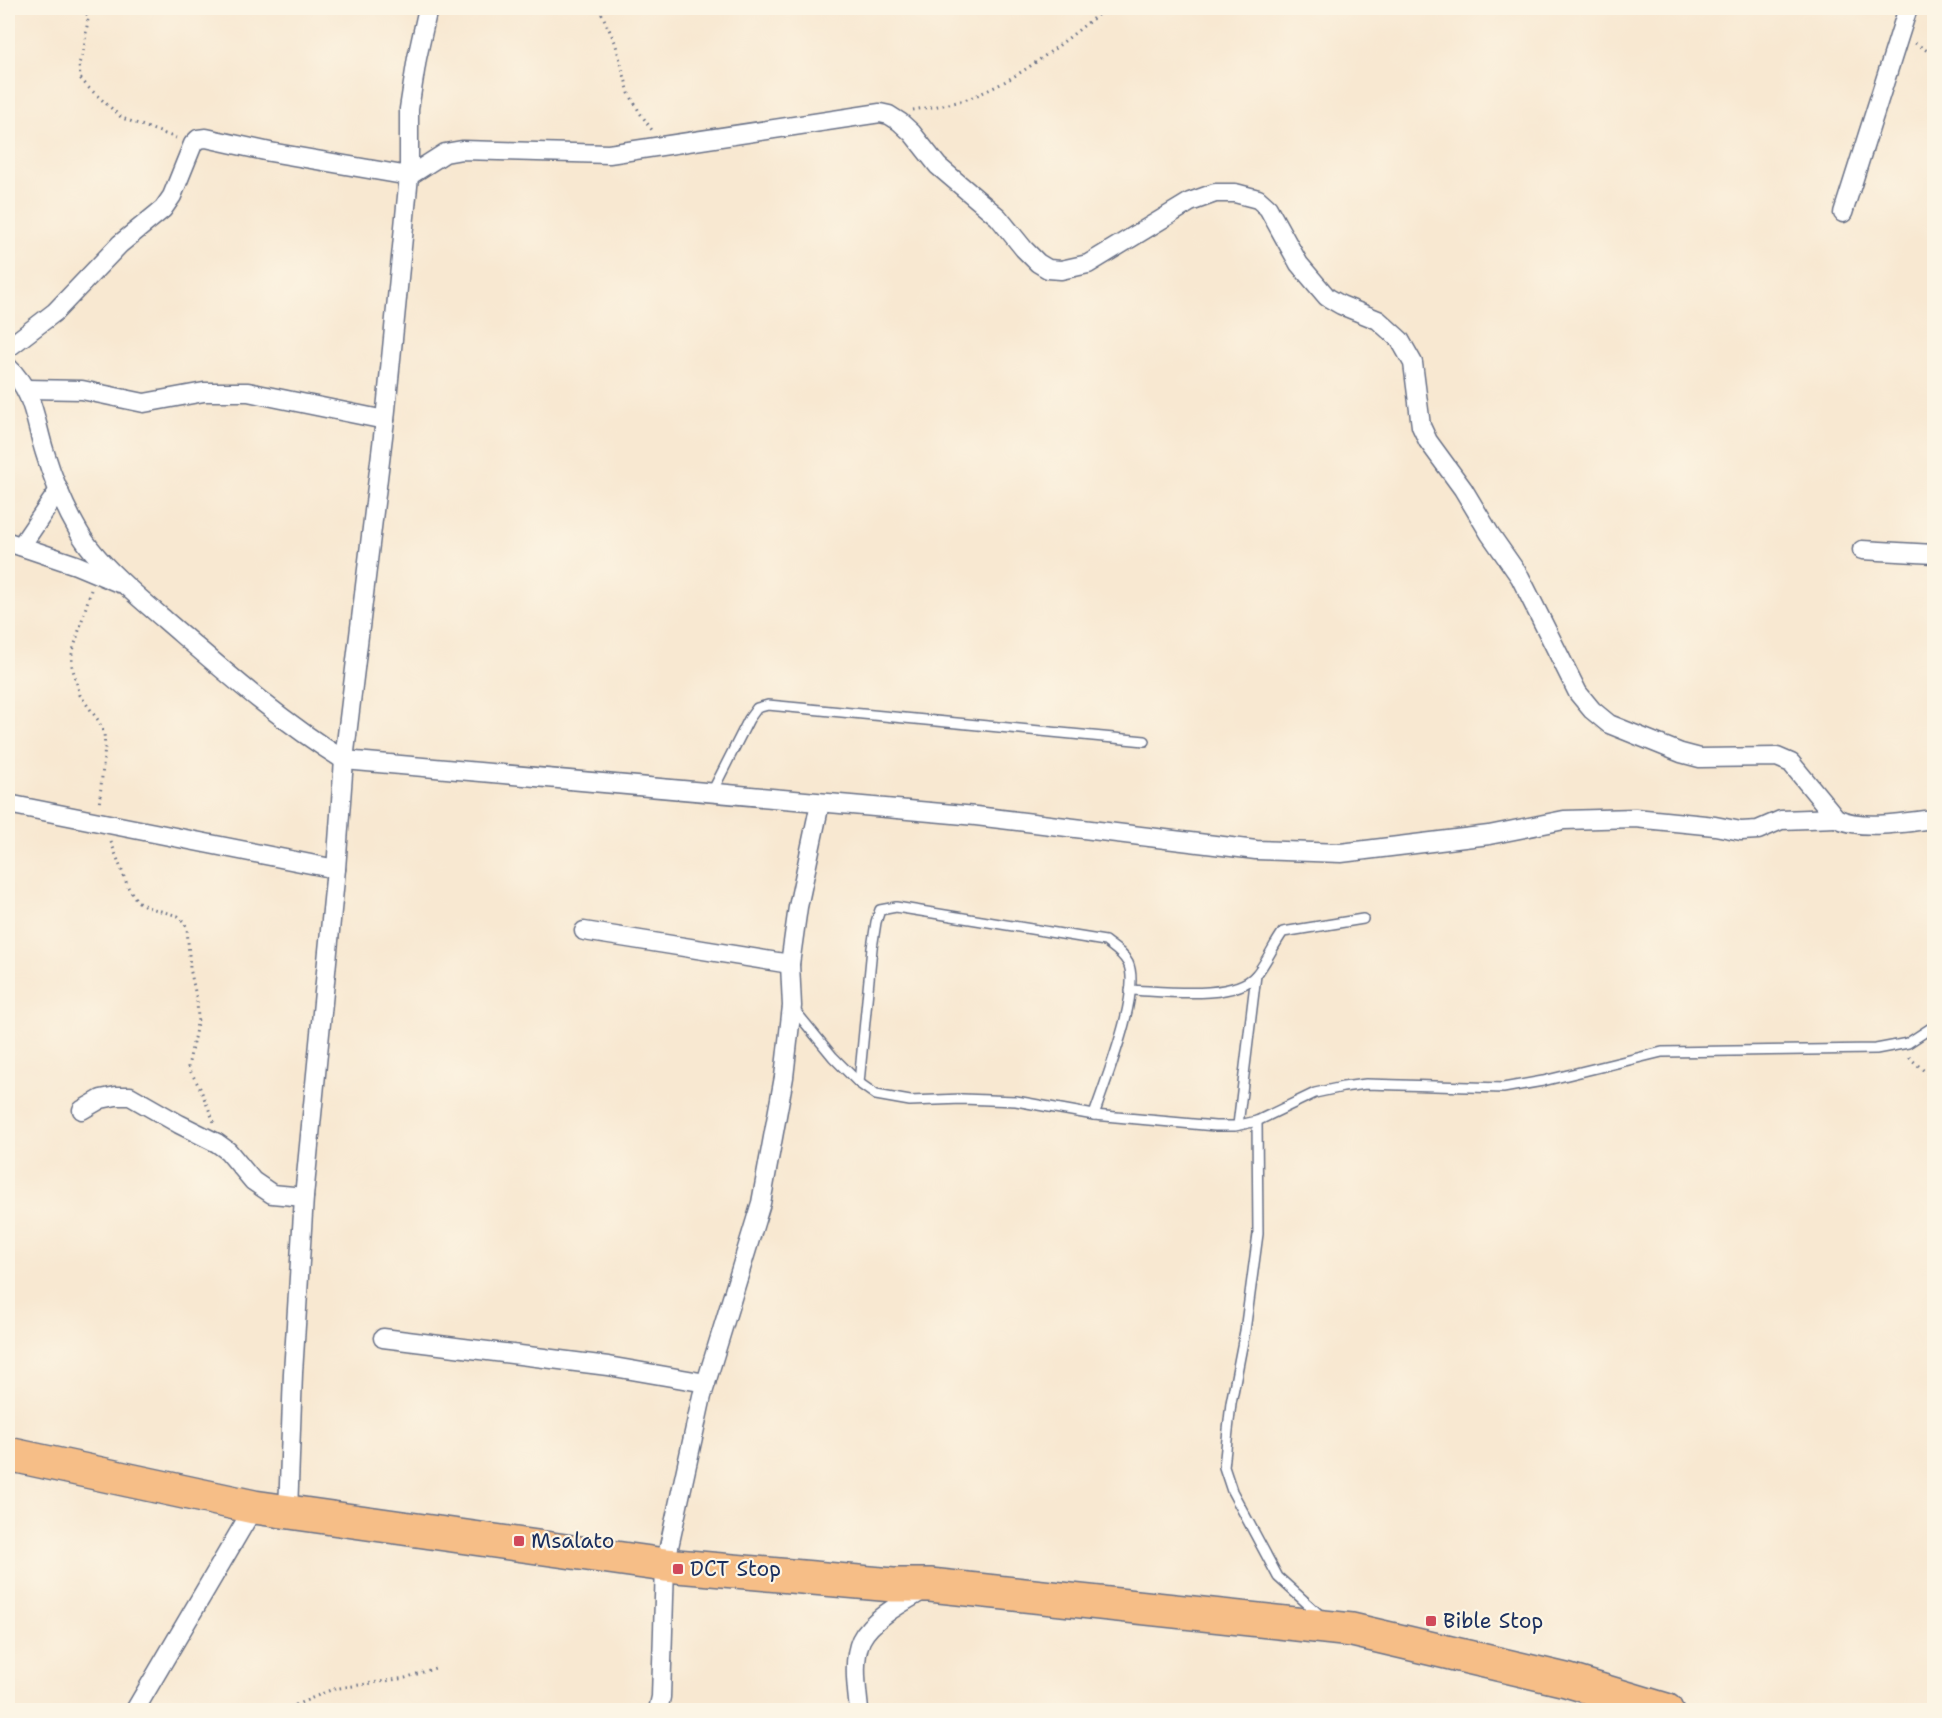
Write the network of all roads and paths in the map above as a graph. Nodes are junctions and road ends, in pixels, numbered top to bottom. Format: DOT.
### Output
graph roads {
  1 [pos="86,8"];
  2 [pos="428,8"];
  3 [pos="599,8"];
  4 [pos="1106,8"];
  5 [pos="1908,8"];
  6 [pos="1901,34"];
  7 [pos="1935,55"];
  8 [pos="889,115"];
  9 [pos="194,144"];
  10 [pos="663,146"];
  11 [pos="409,176"];
  12 [pos="1843,213"];
  13 [pos="8,348"];
  14 [pos="8,367"];
  15 [pos="27,389"];
  16 [pos="385,420"];
  17 [pos="59,490"];
  18 [pos="14,544"];
  19 [pos="1862,550"];
  20 [pos="1935,554"];
  21 [pos="90,571"];
  22 [pos="126,586"];
  23 [pos="1145,741"];
  24 [pos="344,760"];
  25 [pos="711,794"];
  26 [pos="820,803"];
  27 [pos="8,804"];
  28 [pos="1836,818"];
  29 [pos="1935,819"];
  30 [pos="100,823"];
  31 [pos="336,869"];
  32 [pos="1363,919"];
  33 [pos="584,931"];
  34 [pos="790,964"];
  35 [pos="1256,975"];
  36 [pos="1131,990"];
  37 [pos="792,1006"];
  38 [pos="1935,1026"];
  39 [pos="1893,1046"];
  40 [pos="1935,1080"];
  41 [pos="859,1083"];
  42 [pos="82,1110"];
  43 [pos="1094,1115"];
  44 [pos="1257,1121"];
  45 [pos="1238,1125"];
  46 [pos="228,1151"];
  47 [pos="304,1197"];
  48 [pos="383,1338"];
  49 [pos="706,1383"];
  50 [pos="8,1454"];
  51 [pos="254,1507"];
  52 [pos="288,1512"];
  53 [pos="664,1565"];
  54 [pos="930,1585"];
  55 [pos="1334,1628"];
  56 [pos="438,1667"];
  57 [pos="135,1710"];
  58 [pos="284,1710"];
  59 [pos="658,1710"];
  60 [pos="859,1710"];
  61 [pos="1666,1710"];
  1 -- 9 [label="path"];
  2 -- 11 [label="street"];
  3 -- 10 [label="path"];
  4 -- 8 [label="path"];
  5 -- 6 [label="street"];
  6 -- 7 [label="path"];
  6 -- 12 [label="street"];
  8 -- 10 [label="street"];
  8 -- 28 [label="street"];
  9 -- 11 [label="street"];
  9 -- 13 [label="street"];
  10 -- 11 [label="street"];
  11 -- 16 [label="street"];
  14 -- 15 [label="street"];
  15 -- 16 [label="street"];
  15 -- 17 [label="street"];
  16 -- 24 [label="street"];
  17 -- 18 [label="street"];
  17 -- 22 [label="street"];
  18 -- 21 [label="street"];
  19 -- 20 [label="street"];
  21 -- 22 [label="street"];
  21 -- 30 [label="path"];
  22 -- 24 [label="street"];
  23 -- 25 [label="lane"];
  24 -- 25 [label="street"];
  24 -- 31 [label="street"];
  25 -- 26 [label="street"];
  26 -- 28 [label="street"];
  26 -- 34 [label="street"];
  27 -- 30 [label="street"];
  28 -- 29 [label="street"];
  30 -- 31 [label="street"];
  30 -- 46 [label="path"];
  31 -- 47 [label="street"];
  32 -- 35 [label="lane"];
  33 -- 34 [label="street"];
  34 -- 37 [label="street"];
  35 -- 36 [label="lane"];
  35 -- 45 [label="lane"];
  36 -- 41 [label="lane"];
  36 -- 43 [label="lane"];
  37 -- 41 [label="lane"];
  37 -- 49 [label="street"];
  38 -- 39 [label="lane"];
  39 -- 40 [label="path"];
  39 -- 44 [label="lane"];
  41 -- 43 [label="lane"];
  42 -- 46 [label="street"];
  43 -- 45 [label="lane"];
  44 -- 45 [label="lane"];
  44 -- 55 [label="lane"];
  46 -- 47 [label="street"];
  47 -- 52 [label="street"];
  48 -- 49 [label="street"];
  49 -- 53 [label="street"];
  50 -- 51 [label="highway"];
  51 -- 52 [label="highway"];
  51 -- 57 [label="street"];
  52 -- 53 [label="highway"];
  53 -- 54 [label="highway"];
  53 -- 59 [label="street"];
  54 -- 55 [label="highway"];
  54 -- 60 [label="street"];
  55 -- 61 [label="highway"];
  56 -- 58 [label="path"];
}
